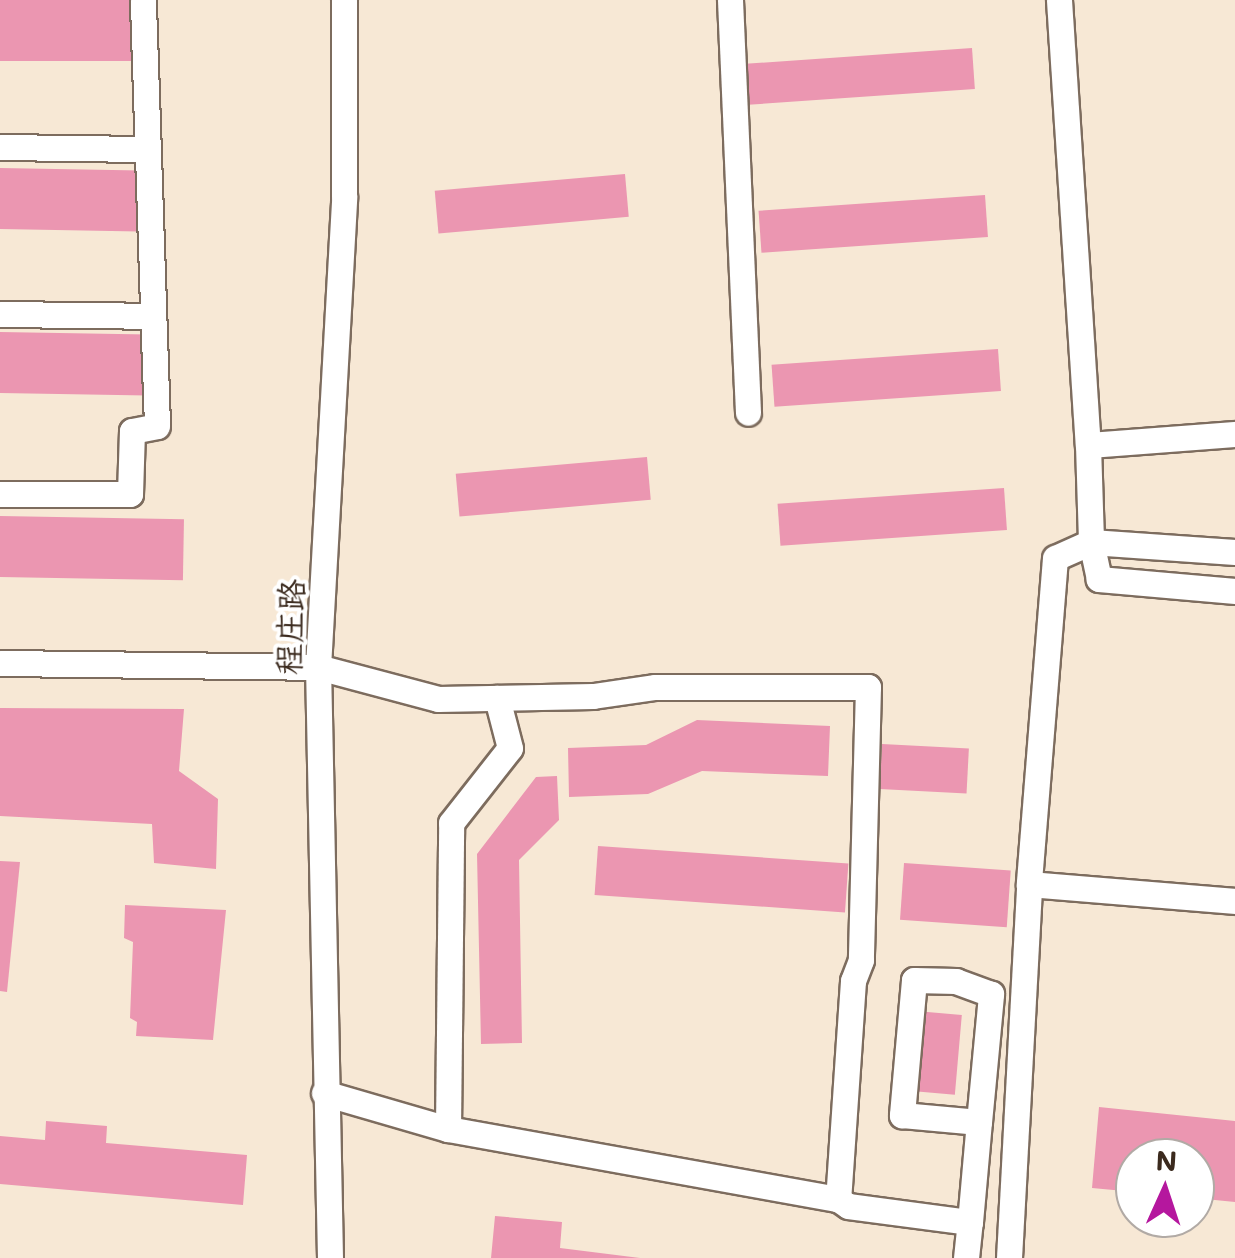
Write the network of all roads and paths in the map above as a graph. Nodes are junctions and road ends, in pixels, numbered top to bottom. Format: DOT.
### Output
graph roads {
  1 [pos="143,0"];
  2 [pos="344,0"];
  3 [pos="730,0"];
  4 [pos="1059,0"];
  5 [pos="0,147"];
  6 [pos="148,149"];
  7 [pos="0,314"];
  8 [pos="153,316"];
  9 [pos="748,413"];
  10 [pos="1235,434"];
  11 [pos="1088,445"];
  12 [pos="0,494"];
  13 [pos="1091,542"];
  14 [pos="1235,552"];
  15 [pos="1235,591"];
  16 [pos="0,662"];
  17 [pos="318,667"];
  18 [pos="497,698"];
  19 [pos="1028,884"];
  20 [pos="1235,902"];
  21 [pos="324,1094"];
  22 [pos="979,1122"];
  23 [pos="448,1129"];
  24 [pos="838,1199"];
  25 [pos="970,1222"];
  26 [pos="330,1258"];
  27 [pos="966,1258"];
  28 [pos="1009,1258"];
  1 -- 6 [label="street"];
  2 -- 17 [label="street, 程庄路"];
  3 -- 9 [label="street"];
  4 -- 11 [label="street"];
  5 -- 6 [label="street"];
  6 -- 8 [label="street"];
  7 -- 8 [label="street"];
  8 -- 12 [label="street"];
  10 -- 11 [label="street"];
  11 -- 13 [label="street"];
  13 -- 14 [label="street"];
  13 -- 15 [label="street"];
  13 -- 19 [label="street"];
  16 -- 17 [label="street"];
  17 -- 18 [label="street"];
  17 -- 21 [label="street, 程庄路"];
  18 -- 23 [label="street"];
  18 -- 24 [label="street"];
  19 -- 20 [label="street"];
  19 -- 28 [label="street"];
  21 -- 23 [label="street"];
  21 -- 26 [label="street, 程庄路"];
  22 -- 22 [label="street"];
  22 -- 25 [label="street"];
  23 -- 24 [label="street"];
  24 -- 25 [label="street"];
  25 -- 27 [label="street"];
}
